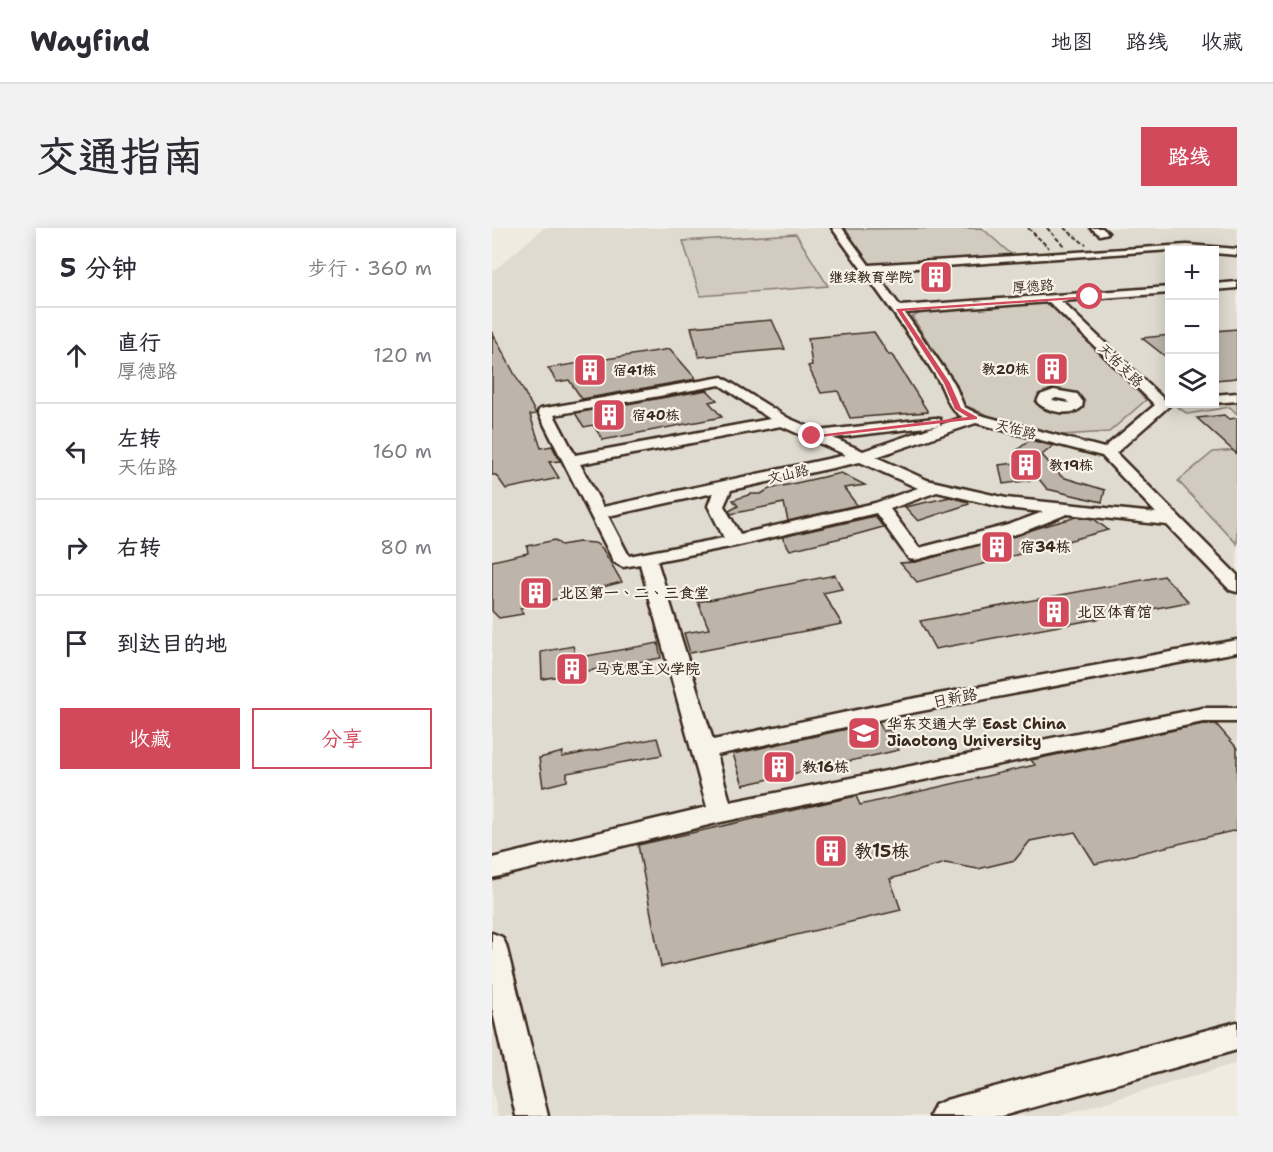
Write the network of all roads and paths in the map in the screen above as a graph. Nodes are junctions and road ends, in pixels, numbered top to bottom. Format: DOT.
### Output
graph roads {
  1 [pos="837,228"];
  2 [pos="1237,252"];
  3 [pos="867,268"];
  4 [pos="1237,285"];
  5 [pos="1219,287"];
  6 [pos="1165,290"];
  7 [pos="1053,300"];
  8 [pos="898,310"];
  9 [pos="1237,397"];
  10 [pos="1219,399"];
  11 [pos="1165,401"];
  12 [pos="1165,406"];
  13 [pos="975,418"];
  14 [pos="783,421"];
  15 [pos="812,436"];
  16 [pos="1107,453"];
  17 [pos="861,457"];
  18 [pos="570,461"];
  19 [pos="936,487"];
  20 [pos="723,489"];
  21 [pos="1006,503"];
  22 [pos="880,507"];
  23 [pos="1067,509"];
  24 [pos="598,513"];
  25 [pos="1173,520"];
  26 [pos="1014,529"];
  27 [pos="735,541"];
  28 [pos="647,557"];
  29 [pos="1237,586"];
  30 [pos="1237,646"];
  31 [pos="1237,715"];
  32 [pos="704,750"];
  33 [pos="721,813"];
  34 [pos="492,868"];
  35 [pos="492,945"];
  36 [pos="1237,1036"];
  37 [pos="532,1116"];
  38 [pos="946,1116"];
  1 -- 3 [label="street, 天佑路"];
  2 -- 3 [label="street"];
  3 -- 8 [label="street, 天佑路"];
  4 -- 5 [label="street"];
  6 -- 7 [label="street, 厚德路"];
  7 -- 8 [label="street, 厚德路"];
  7 -- 11 [label="street, 天佑支路"];
  8 -- 13 [label="street, 天佑路"];
  9 -- 10 [label="street"];
  12 -- 16 [label="street, 天佑支路"];
  13 -- 15 [label="street"];
  13 -- 16 [label="street, 天佑路"];
  13 -- 17 [label="street, 文山路"];
  14 -- 15 [label="street"];
  14 -- 18 [label="street"];
  14 -- 18 [label="street"];
  15 -- 17 [label="street"];
  16 -- 25 [label="street"];
  17 -- 19 [label="street"];
  17 -- 20 [label="street, 文山路"];
  18 -- 24 [label="street"];
  19 -- 21 [label="street"];
  19 -- 22 [label="street"];
  20 -- 24 [label="street, 文山路"];
  20 -- 27 [label="street"];
  21 -- 23 [label="street"];
  21 -- 26 [label="street"];
  22 -- 26 [label="street"];
  22 -- 27 [label="street"];
  23 -- 25 [label="street"];
  23 -- 26 [label="street"];
  24 -- 28 [label="street"];
  25 -- 29 [label="street"];
  27 -- 28 [label="street"];
  28 -- 32 [label="street"];
  30 -- 32 [label="street, 日新路"];
  31 -- 33 [label="street"];
  32 -- 33 [label="street"];
  33 -- 34 [label="street"];
  35 -- 37 [label="street"];
  36 -- 38 [label="street"];
}
